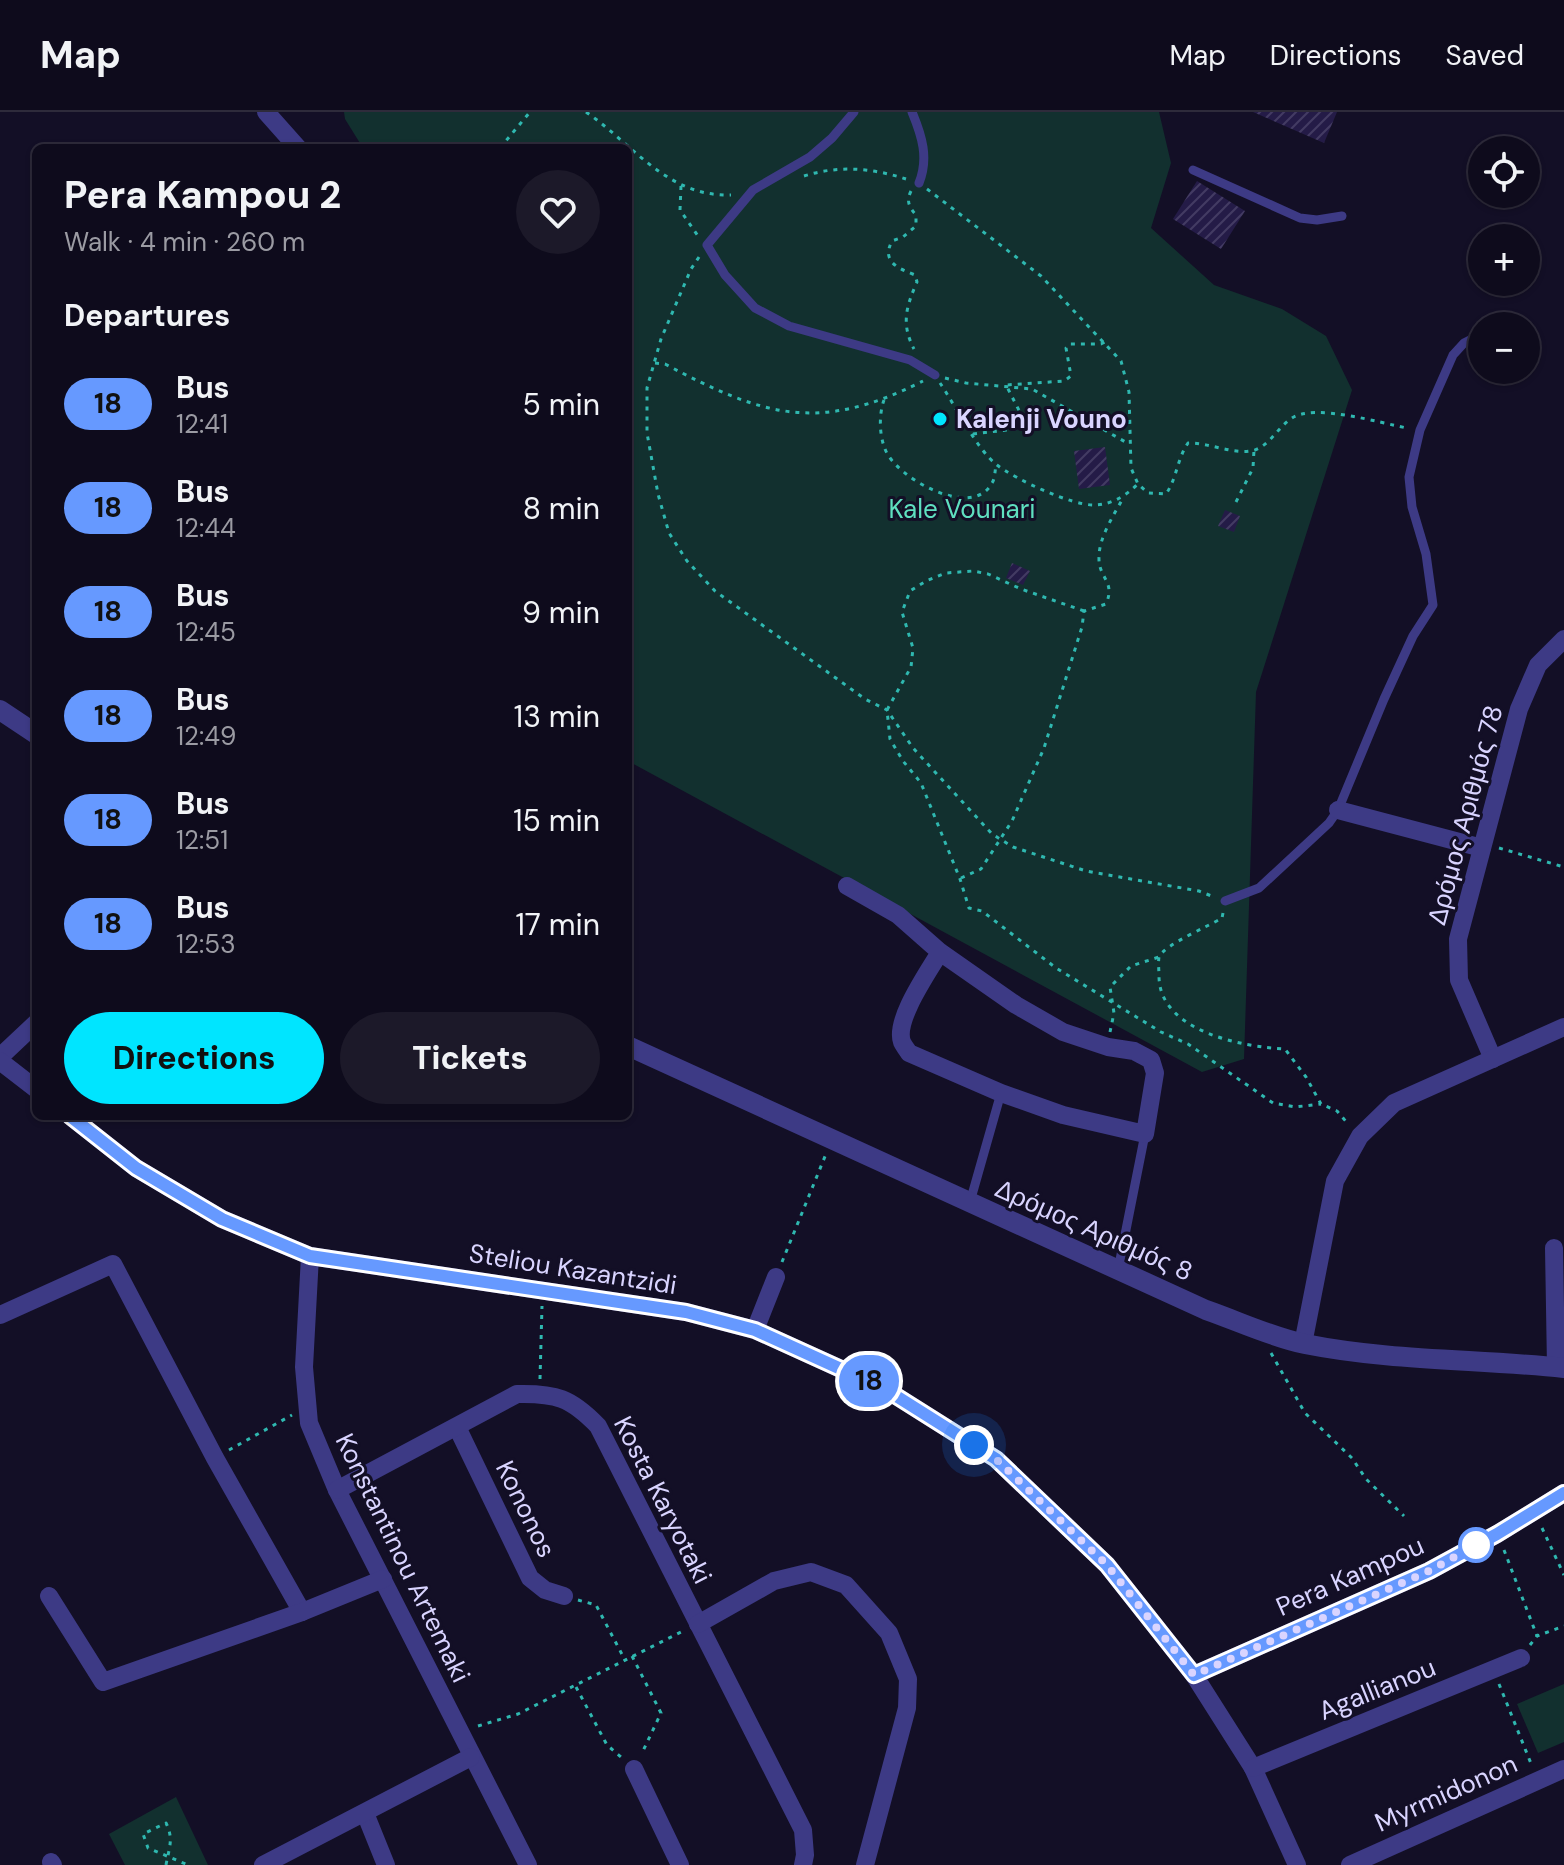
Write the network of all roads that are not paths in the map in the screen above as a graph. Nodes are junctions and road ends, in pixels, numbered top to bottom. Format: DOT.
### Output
graph roads {
  1 [pos="266,112"];
  2 [pos="854,112"];
  3 [pos="912,112"];
  4 [pos="294,144"];
  5 [pos="1193,170"];
  6 [pos="919,183"];
  7 [pos="1342,216"];
  8 [pos="1468,341"];
  9 [pos="935,375"];
  10 [pos="1564,639"];
  11 [pos="0,710"];
  12 [pos="32,731"];
  13 [pos="1338,810"];
  14 [pos="1483,846"];
  15 [pos="847,886"];
  16 [pos="1225,901"];
  17 [pos="940,952"];
  18 [pos="32,1027"];
  19 [pos="1564,1027"];
  20 [pos="632,1048"];
  21 [pos="0,1059"];
  22 [pos="1493,1059"];
  23 [pos="32,1086"];
  24 [pos="1001,1093"];
  25 [pos="75,1120"];
  26 [pos="1145,1134"];
  27 [pos="970,1202"];
  28 [pos="1554,1248"];
  29 [pos="310,1256"];
  30 [pos="1118,1270"];
  31 [pos="776,1277"];
  32 [pos="0,1315"];
  33 [pos="755,1330"];
  34 [pos="1303,1344"];
  35 [pos="1560,1367"];
  36 [pos="457,1427"];
  37 [pos="337,1490"];
  38 [pos="1564,1493"];
  39 [pos="383,1579"];
  40 [pos="49,1596"];
  41 [pos="564,1596"];
  42 [pos="302,1612"];
  43 [pos="698,1624"];
  44 [pos="1521,1658"];
  45 [pos="1194,1675"];
  46 [pos="471,1757"];
  47 [pos="1253,1768"];
  48 [pos="634,1769"];
  49 [pos="1564,1769"];
  50 [pos="365,1813"];
  51 [pos="263,1865"];
  52 [pos="386,1865"];
  53 [pos="528,1865"];
  54 [pos="680,1865"];
  55 [pos="803,1865"];
  56 [pos="865,1865"];
  57 [pos="1297,1865"];
  58 [pos="1350,1865"];
  1 -- 4 [label="street"];
  2 -- 9 [label="lane"];
  3 -- 6 [label="lane"];
  5 -- 7 [label="lane"];
  8 -- 13 [label="lane"];
  10 -- 14 [label="street, Δρόμος Αριθμός 78"];
  11 -- 12 [label="street"];
  13 -- 14 [label="street"];
  13 -- 16 [label="lane"];
  14 -- 22 [label="street, Δρόμος Αριθμός 78"];
  15 -- 17 [label="street"];
  17 -- 24 [label="street"];
  17 -- 26 [label="street"];
  18 -- 21 [label="street"];
  19 -- 22 [label="street"];
  20 -- 27 [label="street, Δρόμος Αριθμός 8"];
  21 -- 23 [label="street"];
  22 -- 34 [label="street"];
  24 -- 26 [label="street"];
  24 -- 27 [label="lane"];
  25 -- 29 [label="street, Steliou Kazantzidi"];
  26 -- 30 [label="lane"];
  27 -- 30 [label="street, Δρόμος Αριθμός 8"];
  28 -- 35 [label="street"];
  29 -- 33 [label="street, Steliou Kazantzidi"];
  29 -- 37 [label="street, Konstantinou Artemaki"];
  30 -- 34 [label="street, Δρόμος Αριθμός 8"];
  31 -- 33 [label="street"];
  32 -- 42 [label="street"];
  33 -- 45 [label="street, Steliou Kazantzidi"];
  34 -- 35 [label="street, Δρόμος Αριθμός 8"];
  36 -- 37 [label="street"];
  36 -- 41 [label="street, Kononos"];
  36 -- 43 [label="street, Kosta Karyotaki"];
  37 -- 39 [label="street, Konstantinou Artemaki"];
  38 -- 45 [label="street, Pera Kampou"];
  39 -- 42 [label="street"];
  39 -- 46 [label="street, Konstantinou Artemaki"];
  40 -- 42 [label="street"];
  43 -- 55 [label="street, Kosta Karyotaki"];
  43 -- 56 [label="street"];
  44 -- 47 [label="street, Agallianou"];
  45 -- 47 [label="street, Steliou Kazantzidi"];
  46 -- 50 [label="street"];
  46 -- 53 [label="street, Konstantinou Artemaki"];
  47 -- 57 [label="street, Steliou Kazantzidi"];
  48 -- 54 [label="street"];
  49 -- 58 [label="street, Myrmidonon"];
  50 -- 51 [label="street"];
  50 -- 52 [label="street"];
}
